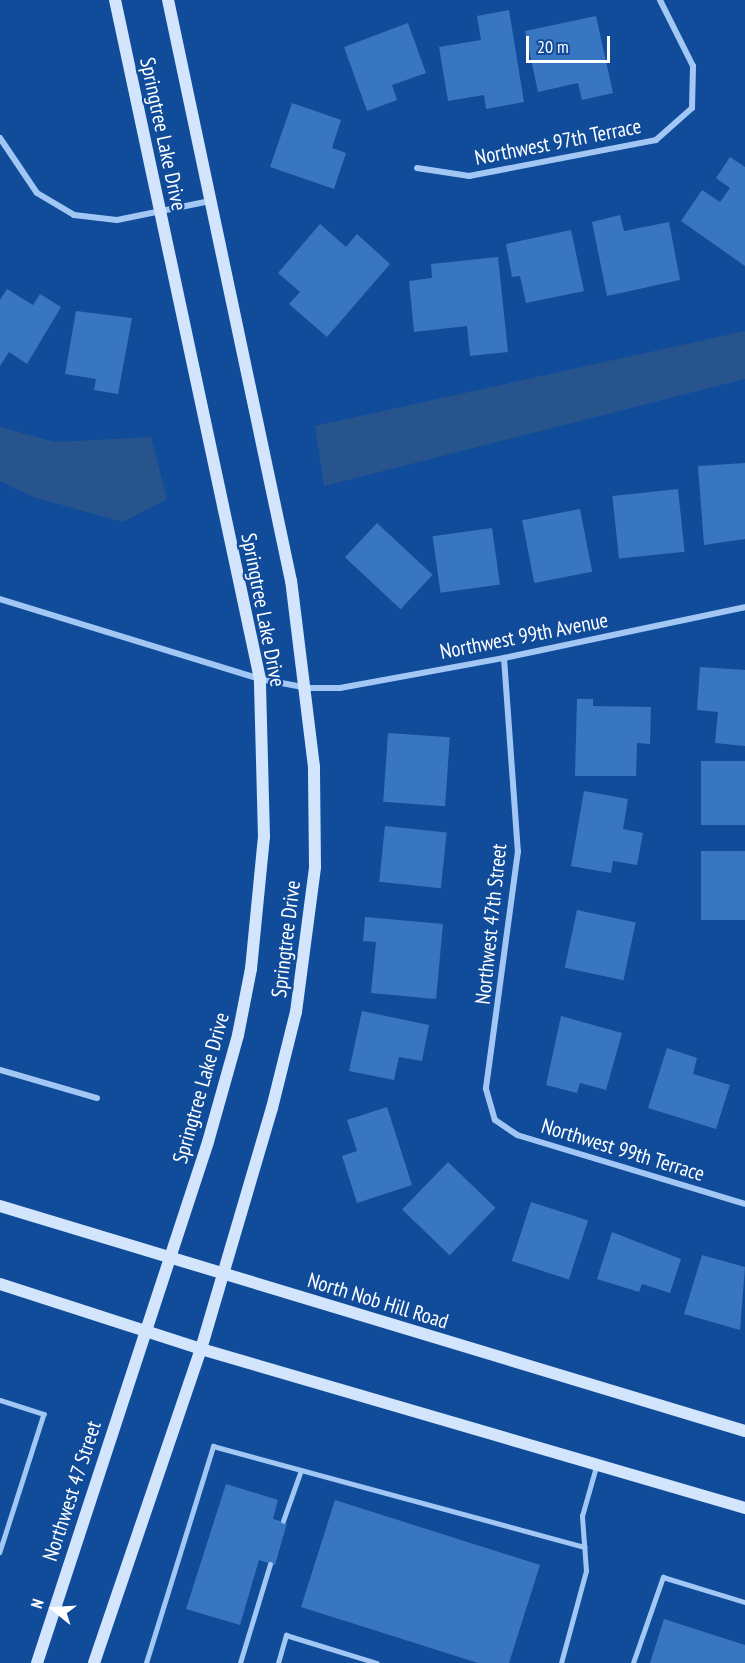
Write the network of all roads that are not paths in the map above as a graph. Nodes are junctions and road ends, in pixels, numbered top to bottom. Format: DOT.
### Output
graph roads {
  1 [pos="115,0"];
  2 [pos="168,0"];
  3 [pos="660,0"];
  4 [pos="0,138"];
  5 [pos="417,168"];
  6 [pos="211,201"];
  7 [pos="160,214"];
  8 [pos="279,523"];
  9 [pos="0,599"];
  10 [pos="745,607"];
  11 [pos="504,658"];
  12 [pos="260,679"];
  13 [pos="308,688"];
  14 [pos="0,1070"];
  15 [pos="97,1098"];
  16 [pos="495,1120"];
  17 [pos="745,1204"];
  18 [pos="0,1206"];
  19 [pos="168,1257"];
  20 [pos="223,1275"];
  21 [pos="0,1284"];
  22 [pos="144,1330"];
  23 [pos="201,1349"];
  24 [pos="0,1400"];
  25 [pos="745,1431"];
  26 [pos="596,1466"];
  27 [pos="300,1473"];
  28 [pos="745,1508"];
  29 [pos="282,1521"];
  30 [pos="584,1547"];
  31 [pos="0,1552"];
  32 [pos="270,1564"];
  33 [pos="745,1602"];
  34 [pos="37,1663"];
  35 [pos="94,1663"];
  36 [pos="146,1663"];
  37 [pos="240,1663"];
  38 [pos="278,1663"];
  39 [pos="376,1663"];
  40 [pos="561,1663"];
  41 [pos="633,1663"];
  1 -- 7 [label="street, Springtree Lake Drive"];
  2 -- 6 [label="street, Springtree Lake Drive"];
  3 -- 5 [label="street, Northwest 97th Terrace"];
  4 -- 7 [label="street"];
  6 -- 7 [label="street"];
  6 -- 8 [label="street, Springtree Lake Drive"];
  7 -- 12 [label="street, Springtree Lake Drive"];
  8 -- 13 [label="street, Springtree Drive"];
  9 -- 12 [label="street, Northwest 99th Avenue"];
  10 -- 11 [label="street, Northwest 99th Avenue"];
  11 -- 13 [label="street, Northwest 99th Avenue"];
  11 -- 16 [label="street, Northwest 47th Street"];
  12 -- 13 [label="street, Northwest 99th Avenue"];
  12 -- 19 [label="street, Springtree Lake Drive"];
  13 -- 20 [label="street, Springtree Drive"];
  14 -- 15 [label="street"];
  16 -- 17 [label="street, Northwest 99th Terrace"];
  18 -- 19 [label="street, North Nob Hill Road"];
  19 -- 20 [label="street, North Nob Hill Road"];
  19 -- 22 [label="street, Springtree Lake Drive"];
  20 -- 23 [label="street, Springtree Drive"];
  20 -- 25 [label="street, North Nob Hill Road"];
  21 -- 22 [label="street"];
  22 -- 23 [label="street"];
  22 -- 34 [label="street, Northwest 47 Street"];
  23 -- 26 [label="street"];
  23 -- 35 [label="street"];
  24 -- 31 [label="lane"];
  26 -- 28 [label="street"];
  26 -- 30 [label="lane"];
  27 -- 29 [label="lane"];
  27 -- 30 [label="lane"];
  27 -- 36 [label="lane"];
  30 -- 40 [label="lane"];
  32 -- 37 [label="lane"];
  33 -- 41 [label="lane"];
  38 -- 39 [label="lane"];
}
